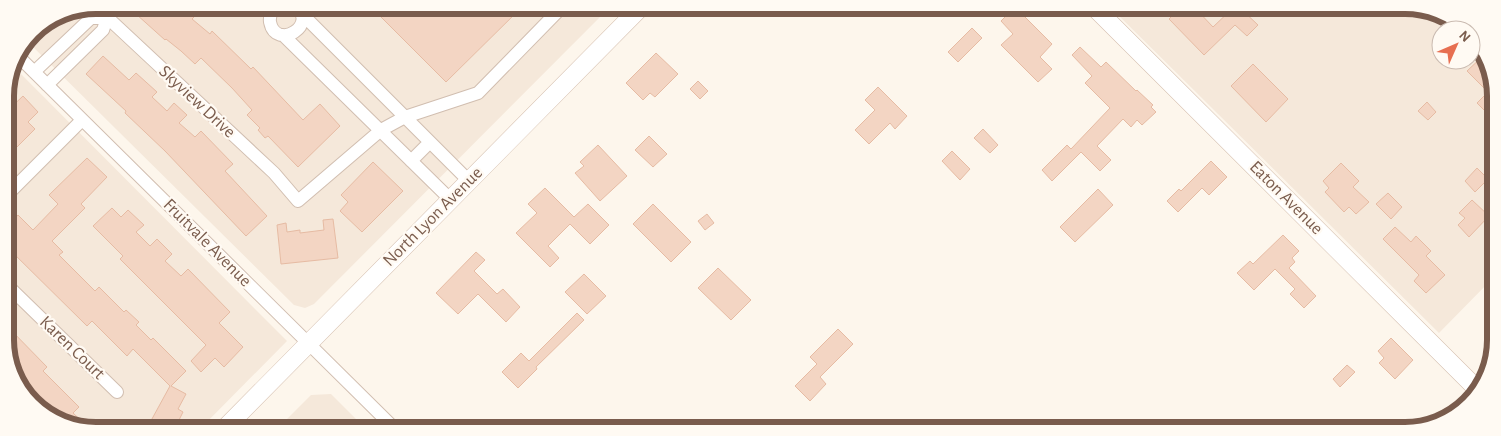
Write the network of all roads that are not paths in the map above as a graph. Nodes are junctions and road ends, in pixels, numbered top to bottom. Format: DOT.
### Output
graph roads {
  1 [pos="103,14"];
  2 [pos="111,14"];
  3 [pos="272,14"];
  4 [pos="299,14"];
  5 [pos="302,14"];
  6 [pos="555,14"];
  7 [pos="634,14"];
  8 [pos="1101,14"];
  9 [pos="107,18"];
  10 [pos="283,35"];
  11 [pos="22,60"];
  12 [pos="34,72"];
  13 [pos="47,85"];
  14 [pos="405,117"];
  15 [pos="82,120"];
  16 [pos="381,130"];
  17 [pos="430,142"];
  18 [pos="411,161"];
  19 [pos="469,181"];
  20 [pos="14,188"];
  21 [pos="451,200"];
  22 [pos="14,292"];
  23 [pos="309,343"];
  24 [pos="1473,385"];
  25 [pos="117,392"];
  26 [pos="230,422"];
  27 [pos="388,422"];
  1 -- 9 [label="street, Skyview Drive"];
  2 -- 9 [label="street"];
  3 -- 10 [label="street"];
  4 -- 10 [label="street"];
  5 -- 14 [label="street"];
  6 -- 14 [label="street"];
  7 -- 19 [label="street, North Lyon Avenue"];
  8 -- 24 [label="street, Eaton Avenue"];
  9 -- 12 [label="street"];
  9 -- 13 [label="street"];
  9 -- 16 [label="street, Skyview Drive"];
  10 -- 16 [label="street"];
  11 -- 12 [label="street, Fruitvale Avenue"];
  12 -- 13 [label="street, Fruitvale Avenue"];
  13 -- 15 [label="street, Fruitvale Avenue"];
  14 -- 16 [label="street"];
  14 -- 17 [label="street"];
  15 -- 20 [label="street"];
  15 -- 23 [label="street, Fruitvale Avenue"];
  16 -- 18 [label="street"];
  17 -- 18 [label="street"];
  17 -- 19 [label="street"];
  18 -- 21 [label="street"];
  19 -- 21 [label="street, North Lyon Avenue"];
  21 -- 23 [label="street, North Lyon Avenue"];
  22 -- 25 [label="street, Karen Court"];
  23 -- 26 [label="street, North Lyon Avenue"];
  23 -- 27 [label="street, Fruitvale Avenue"];
}
